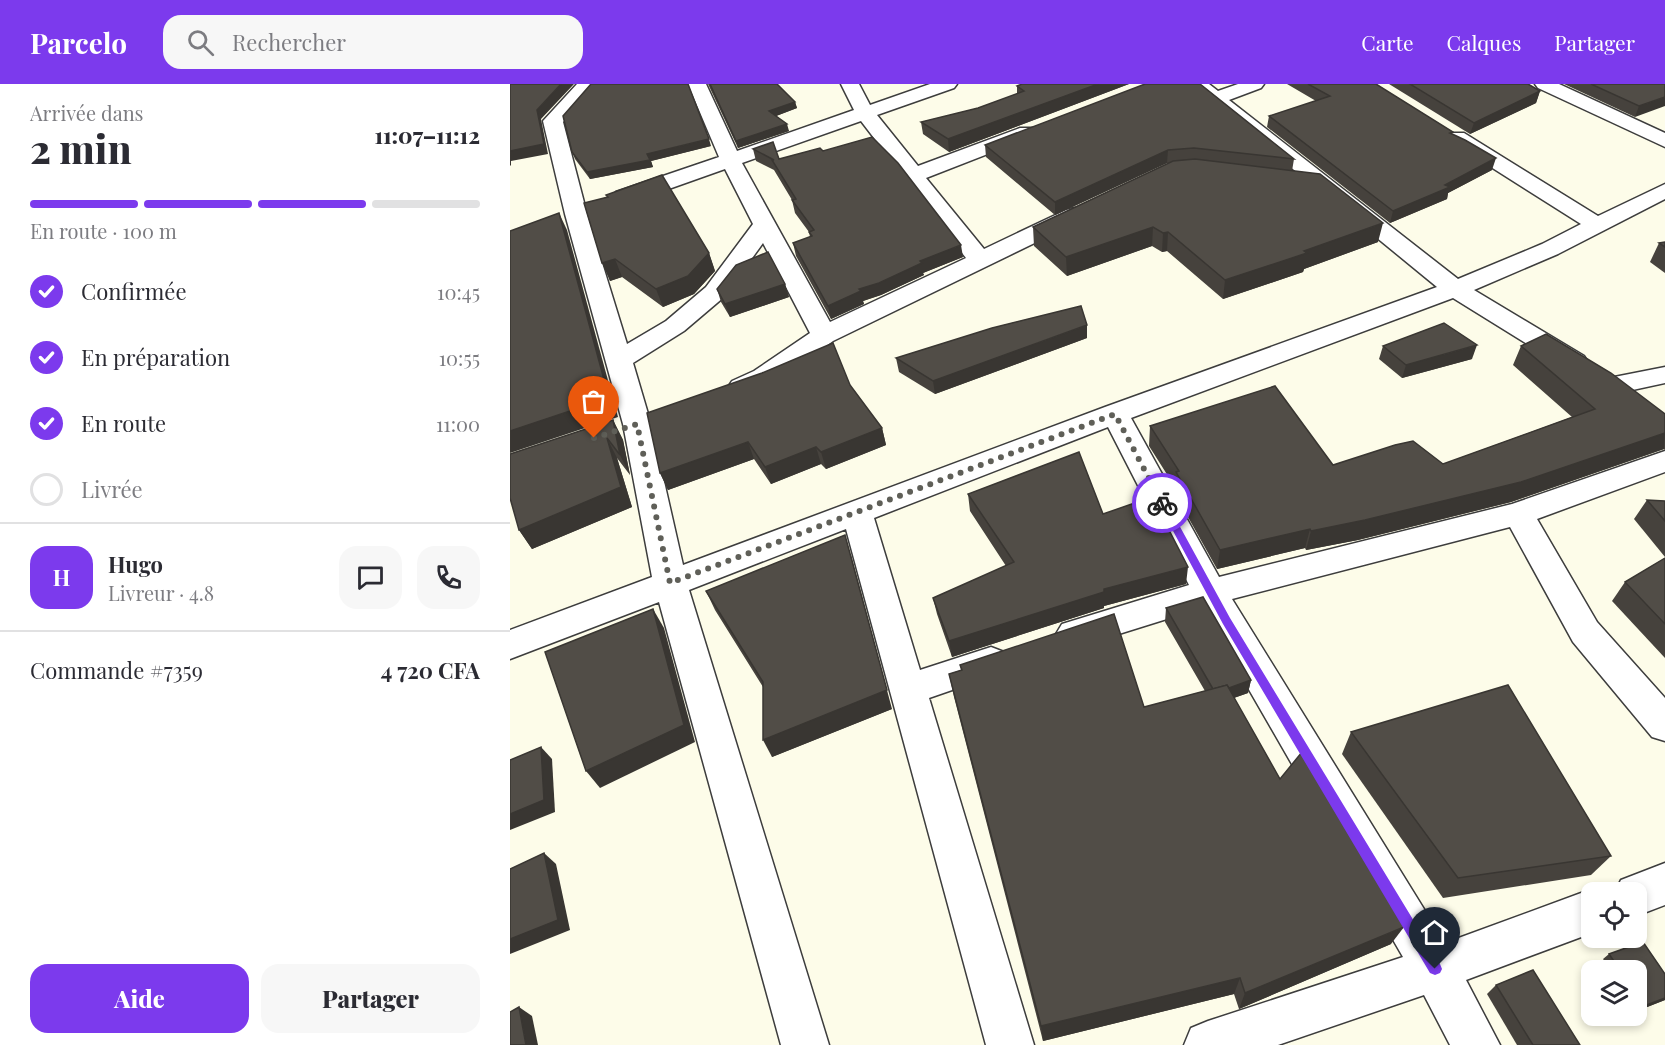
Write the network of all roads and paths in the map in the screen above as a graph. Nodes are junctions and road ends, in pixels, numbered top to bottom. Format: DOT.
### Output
graph roads {
  1 [pos="587,84"];
  2 [pos="697,84"];
  3 [pos="850,84"];
  4 [pos="948,84"];
  5 [pos="1198,84"];
  6 [pos="1255,84"];
  7 [pos="1544,84"];
  8 [pos="1216,98"];
  9 [pos="866,113"];
  10 [pos="1042,127"];
  11 [pos="1440,127"];
  12 [pos="1665,141"];
  13 [pos="730,159"];
  14 [pos="914,175"];
  15 [pos="1287,180"];
  16 [pos="1323,184"];
  17 [pos="1665,190"];
  18 [pos="1094,206"];
  19 [pos="584,212"];
  20 [pos="765,224"];
  21 [pos="1598,225"];
  22 [pos="979,259"];
  23 [pos="1455,289"];
  24 [pos="824,335"];
  25 [pos="618,360"];
  26 [pos="1665,375"];
  27 [pos="1614,386"];
  28 [pos="715,397"];
  29 [pos="1648,406"];
  30 [pos="1115,414"];
  31 [pos="1665,461"];
  32 [pos="857,513"];
  33 [pos="1518,514"];
  34 [pos="670,583"];
  35 [pos="1210,592"];
  36 [pos="510,645"];
  37 [pos="908,690"];
  38 [pos="1665,725"];
  39 [pos="1665,884"];
  40 [pos="1647,891"];
  41 [pos="1581,915"];
  42 [pos="1435,969"];
  43 [pos="805,1045"];
  44 [pos="1010,1045"];
  45 [pos="1208,1045"];
  46 [pos="1476,1045"];
  1 -- 19 [label="street"];
  2 -- 13 [label="street"];
  3 -- 9 [label="street"];
  4 -- 9 [label="street"];
  5 -- 8 [label="street"];
  6 -- 8 [label="street"];
  7 -- 12 [label="street"];
  8 -- 16 [label="street"];
  9 -- 13 [label="street"];
  9 -- 14 [label="street"];
  10 -- 14 [label="street"];
  11 -- 21 [label="street"];
  13 -- 19 [label="street"];
  13 -- 20 [label="street"];
  14 -- 22 [label="street"];
  15 -- 16 [label="street"];
  16 -- 23 [label="street"];
  17 -- 21 [label="street"];
  18 -- 22 [label="street"];
  19 -- 25 [label="street"];
  20 -- 24 [label="street"];
  20 -- 25 [label="street"];
  21 -- 23 [label="street"];
  22 -- 24 [label="street"];
  23 -- 27 [label="street"];
  23 -- 30 [label="street"];
  24 -- 28 [label="street"];
  25 -- 34 [label="street"];
  26 -- 27 [label="street"];
  27 -- 29 [label="street"];
  30 -- 32 [label="street"];
  30 -- 35 [label="street"];
  31 -- 33 [label="street"];
  32 -- 34 [label="street"];
  32 -- 37 [label="street"];
  33 -- 35 [label="street"];
  33 -- 38 [label="street"];
  34 -- 36 [label="street"];
  34 -- 43 [label="street"];
  35 -- 37 [label="street"];
  35 -- 42 [label="street"];
  37 -- 44 [label="street"];
  39 -- 40 [label="street"];
  41 -- 42 [label="street"];
  42 -- 45 [label="street"];
  42 -- 46 [label="street"];
}
